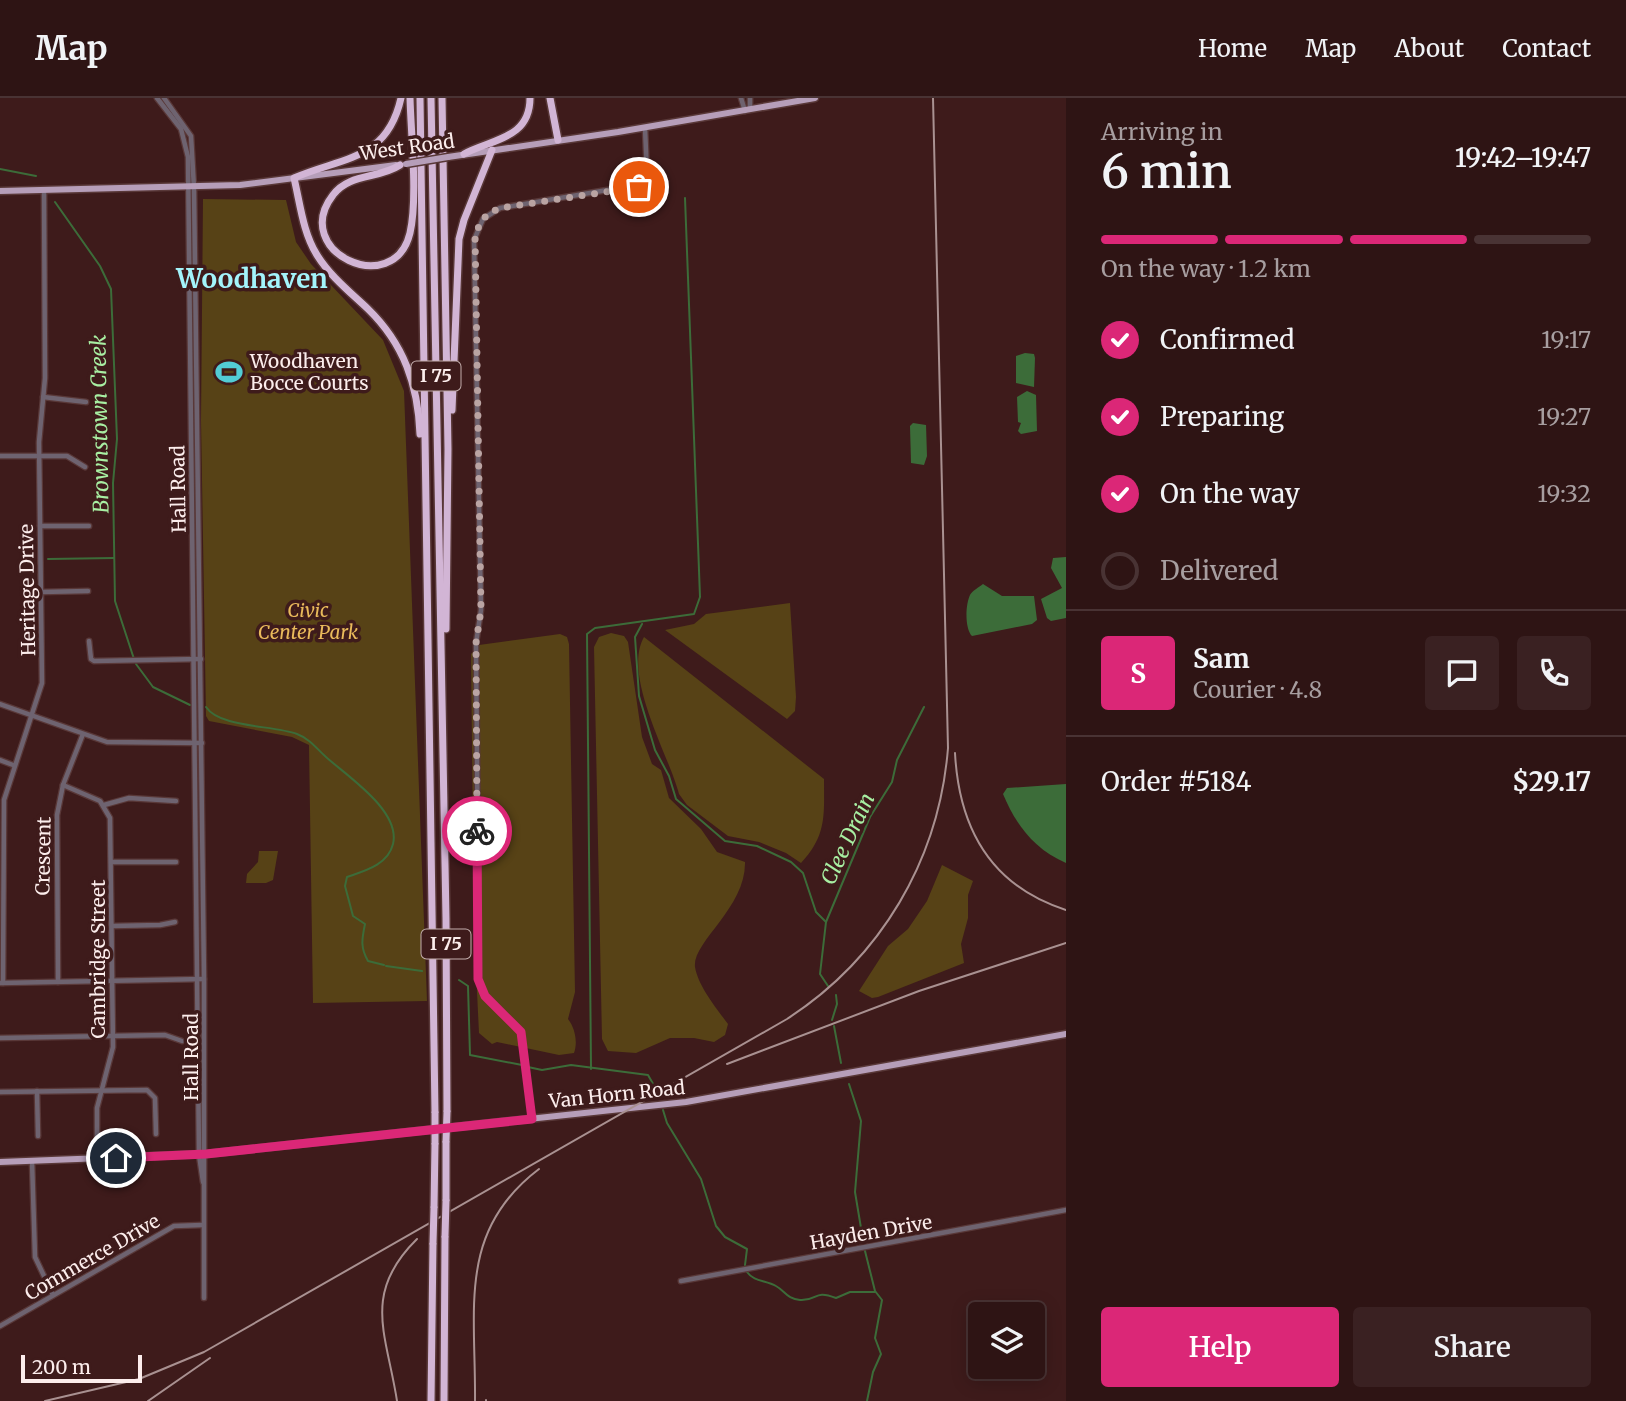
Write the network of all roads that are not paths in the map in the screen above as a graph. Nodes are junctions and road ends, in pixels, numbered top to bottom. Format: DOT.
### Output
graph roads {
  1 [pos="157,98"];
  2 [pos="164,98"];
  3 [pos="401,98"];
  4 [pos="410,98"];
  5 [pos="420,98"];
  6 [pos="431,98"];
  7 [pos="442,98"];
  8 [pos="530,98"];
  9 [pos="550,98"];
  10 [pos="741,98"];
  11 [pos="750,98"];
  12 [pos="816,98"];
  13 [pos="747,110"];
  14 [pos="175,115"];
  15 [pos="645,128"];
  16 [pos="558,140"];
  17 [pos="492,150"];
  18 [pos="464,155"];
  19 [pos="403,164"];
  20 [pos="294,178"];
  21 [pos="191,188"];
  22 [pos="44,190"];
  23 [pos="0,191"];
  24 [pos="188,217"];
  25 [pos="195,217"];
  26 [pos="195,237"];
  27 [pos="189,238"];
  28 [pos="189,297"];
  29 [pos="196,297"];
  30 [pos="190,390"];
  31 [pos="197,390"];
  32 [pos="43,397"];
  33 [pos="86,402"];
  34 [pos="449,449"];
  35 [pos="0,456"];
  36 [pos="39,456"];
  37 [pos="85,467"];
  38 [pos="192,474"];
  39 [pos="198,474"];
  40 [pos="426,480"];
  41 [pos="40,526"];
  42 [pos="89,526"];
  43 [pos="88,591"];
  44 [pos="41,592"];
  45 [pos="89,641"];
  46 [pos="442,655"];
  47 [pos="194,659"];
  48 [pos="201,659"];
  49 [pos="0,704"];
  50 [pos="33,714"];
  51 [pos="83,734"];
  52 [pos="195,743"];
  53 [pos="202,743"];
  54 [pos="0,760"];
  55 [pos="13,765"];
  56 [pos="63,785"];
  57 [pos="176,801"];
  58 [pos="104,805"];
  59 [pos="1,814"];
  60 [pos="111,862"];
  61 [pos="176,862"];
  62 [pos="196,889"];
  63 [pos="203,889"];
  64 [pos="175,922"];
  65 [pos="112,926"];
  66 [pos="197,979"];
  67 [pos="204,979"];
  68 [pos="112,981"];
  69 [pos="58,982"];
  70 [pos="2,983"];
  71 [pos="198,1013"];
  72 [pos="204,1013"];
  73 [pos="1066,1034"];
  74 [pos="113,1035"];
  75 [pos="0,1038"];
  76 [pos="182,1041"];
  77 [pos="102,1090"];
  78 [pos="37,1091"];
  79 [pos="0,1092"];
  80 [pos="532,1119"];
  81 [pos="156,1134"];
  82 [pos="38,1136"];
  83 [pos="202,1155"];
  84 [pos="97,1158"];
  85 [pos="0,1161"];
  86 [pos="32,1161"];
  87 [pos="1066,1210"];
  88 [pos="202,1225"];
  89 [pos="681,1281"];
  90 [pos="54,1295"];
  91 [pos="204,1298"];
  92 [pos="0,1326"];
  93 [pos="431,1401"];
  94 [pos="444,1401"];
  1 -- 14 [label="street, Hall Road"];
  2 -- 14 [label="street, Hall Road"];
  3 -- 20 [label="highway"];
  4 -- 19 [label="highway"];
  5 -- 40 [label="highway, I 75"];
  6 -- 46 [label="highway, I 75"];
  7 -- 34 [label="highway"];
  8 -- 18 [label="highway"];
  9 -- 16 [label="highway"];
  10 -- 13 [label="street"];
  11 -- 13 [label="street"];
  12 -- 13 [label="main road, West Road"];
  13 -- 15 [label="main road, West Road"];
  14 -- 21 [label="street, Hall Road"];
  15 -- 16 [label="main road, West Road"];
  15 -- 80 [label="street"];
  16 -- 17 [label="main road, West Road"];
  17 -- 18 [label="main road, West Road"];
  17 -- 34 [label="highway"];
  18 -- 19 [label="main road, West Road, bridge"];
  19 -- 20 [label="main road, West Road"];
  20 -- 21 [label="main road, West Road"];
  20 -- 40 [label="highway"];
  21 -- 22 [label="main road, West Road"];
  21 -- 24 [label="street, Hall Road"];
  21 -- 25 [label="street, Hall Road"];
  22 -- 23 [label="main road, West Road"];
  22 -- 32 [label="street, Heritage Drive"];
  24 -- 25 [label="street"];
  24 -- 27 [label="street, Hall Road"];
  25 -- 26 [label="street, Hall Road"];
  26 -- 27 [label="street"];
  26 -- 29 [label="street, Hall Road"];
  27 -- 28 [label="street, Hall Road"];
  28 -- 29 [label="street"];
  28 -- 30 [label="street, Hall Road"];
  29 -- 31 [label="street, Hall Road"];
  30 -- 31 [label="street"];
  30 -- 38 [label="street, Hall Road"];
  31 -- 39 [label="street, Hall Road"];
  32 -- 33 [label="street"];
  32 -- 36 [label="street, Heritage Drive"];
  34 -- 46 [label="highway"];
  35 -- 36 [label="street"];
  36 -- 37 [label="street"];
  36 -- 41 [label="street, Heritage Drive"];
  38 -- 39 [label="street"];
  38 -- 47 [label="street, Hall Road"];
  39 -- 48 [label="street, Hall Road"];
  40 -- 93 [label="highway, I 75, bridge"];
  41 -- 42 [label="street"];
  41 -- 44 [label="street, Heritage Drive"];
  43 -- 44 [label="street"];
  44 -- 50 [label="street, Heritage Drive"];
  45 -- 47 [label="street"];
  46 -- 94 [label="highway, I 75, bridge"];
  47 -- 48 [label="street"];
  47 -- 52 [label="street, Hall Road"];
  48 -- 53 [label="street, Hall Road"];
  49 -- 50 [label="street"];
  50 -- 51 [label="street"];
  50 -- 55 [label="street, Heritage Drive"];
  51 -- 52 [label="street"];
  51 -- 56 [label="street, Crescent"];
  52 -- 53 [label="street"];
  52 -- 62 [label="street, Hall Road"];
  53 -- 63 [label="street, Hall Road"];
  54 -- 55 [label="street"];
  55 -- 59 [label="street, Heritage Drive"];
  56 -- 58 [label="street"];
  56 -- 69 [label="street, Crescent"];
  57 -- 58 [label="street"];
  58 -- 60 [label="street, Cambridge Street"];
  59 -- 70 [label="street, Heritage Drive"];
  60 -- 61 [label="street"];
  60 -- 65 [label="street, Cambridge Street"];
  62 -- 63 [label="street"];
  62 -- 66 [label="street, Hall Road"];
  63 -- 67 [label="street, Hall Road"];
  64 -- 65 [label="street"];
  65 -- 68 [label="street, Cambridge Street"];
  66 -- 67 [label="street"];
  66 -- 68 [label="street"];
  66 -- 71 [label="street, Hall Road"];
  67 -- 72 [label="street, Hall Road"];
  68 -- 69 [label="street"];
  68 -- 74 [label="street, Cambridge Street"];
  69 -- 70 [label="street"];
  71 -- 72 [label="street"];
  71 -- 83 [label="street, Hall Road"];
  72 -- 83 [label="street, Hall Road"];
  73 -- 80 [label="main road, Van Horn Road"];
  74 -- 75 [label="street"];
  74 -- 76 [label="street"];
  74 -- 77 [label="street, Cambridge Street"];
  77 -- 78 [label="street"];
  77 -- 81 [label="street"];
  77 -- 84 [label="street, Cambridge Street"];
  78 -- 79 [label="street"];
  78 -- 82 [label="street"];
  80 -- 83 [label="main road, Van Horn Road"];
  83 -- 84 [label="main road, Van Horn Road"];
  83 -- 88 [label="street, Hall Road"];
  84 -- 86 [label="main road, Van Horn Road"];
  85 -- 86 [label="main road, Van Horn Road"];
  86 -- 90 [label="street"];
  87 -- 89 [label="street, Hayden Drive"];
  88 -- 90 [label="street, Commerce Drive"];
  88 -- 91 [label="street, Hall Road"];
  90 -- 92 [label="street, Commerce Drive"];
}
